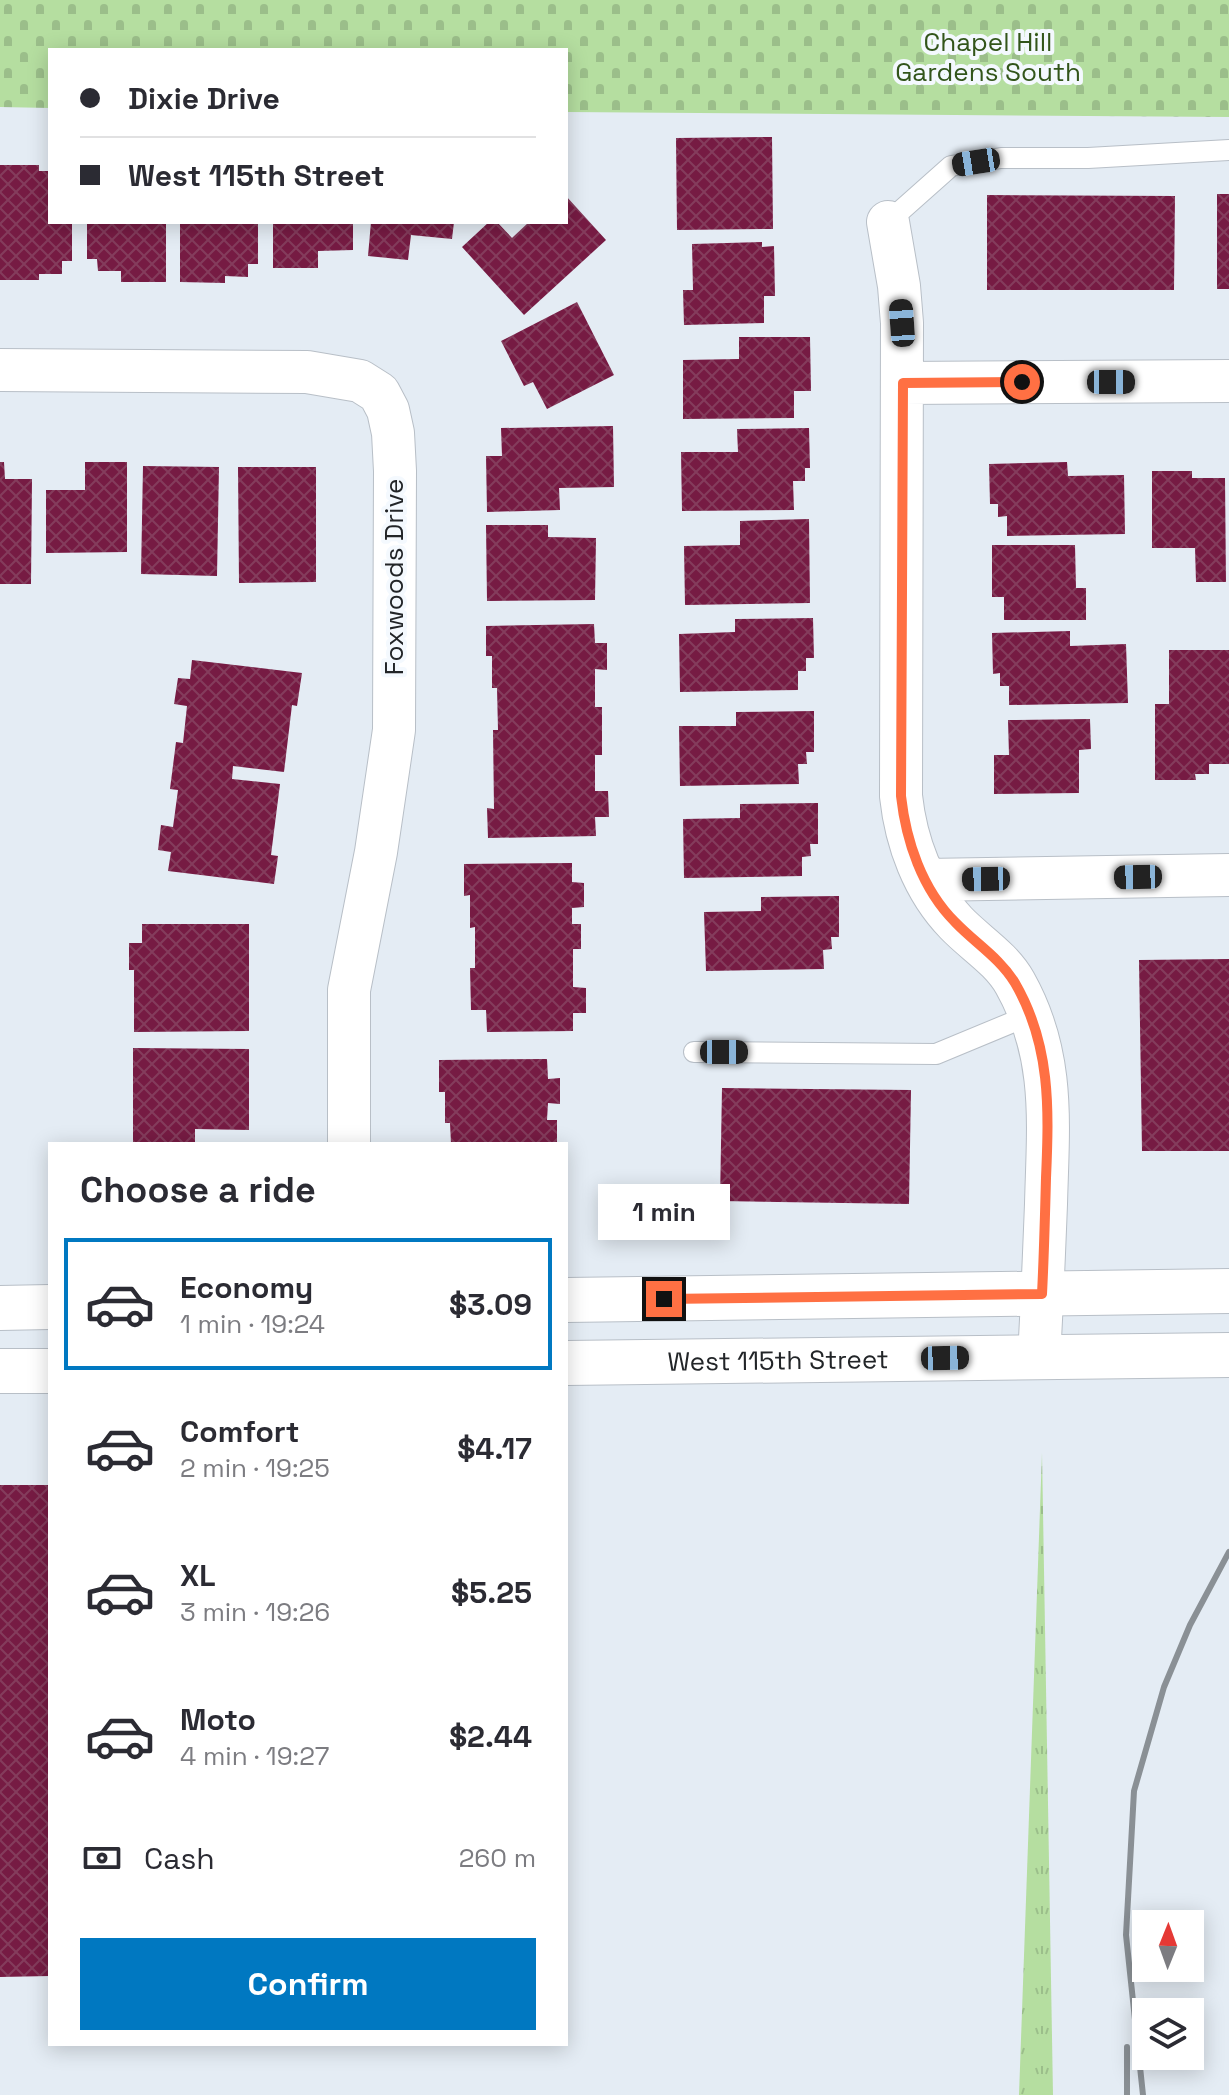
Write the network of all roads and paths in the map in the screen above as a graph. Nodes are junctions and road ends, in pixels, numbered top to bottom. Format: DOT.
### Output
graph roads {
  1 [pos="1229,150"];
  2 [pos="888,222"];
  3 [pos="0,370"];
  4 [pos="1229,381"];
  5 [pos="903,383"];
  6 [pos="1229,875"];
  7 [pos="926,880"];
  8 [pos="1030,1015"];
  9 [pos="694,1052"];
  10 [pos="349,1142"];
  11 [pos="1229,1291"];
  12 [pos="1042,1294"];
  13 [pos="568,1300"];
  14 [pos="48,1307"];
  15 [pos="0,1308"];
  16 [pos="1229,1355"];
  17 [pos="1039,1357"];
  18 [pos="568,1363"];
  19 [pos="0,1371"];
  20 [pos="48,1371"];
  1 -- 2 [label="lane"];
  2 -- 5 [label="street"];
  3 -- 10 [label="street, Foxwoods Drive"];
  4 -- 5 [label="street"];
  5 -- 7 [label="street"];
  6 -- 7 [label="street"];
  7 -- 8 [label="street"];
  8 -- 9 [label="lane"];
  8 -- 12 [label="street"];
  11 -- 12 [label="street"];
  12 -- 13 [label="street"];
  12 -- 17 [label="street"];
  14 -- 15 [label="street"];
  16 -- 17 [label="street, West 115th Street"];
  17 -- 18 [label="street, West 115th Street"];
  19 -- 20 [label="street"];
}
